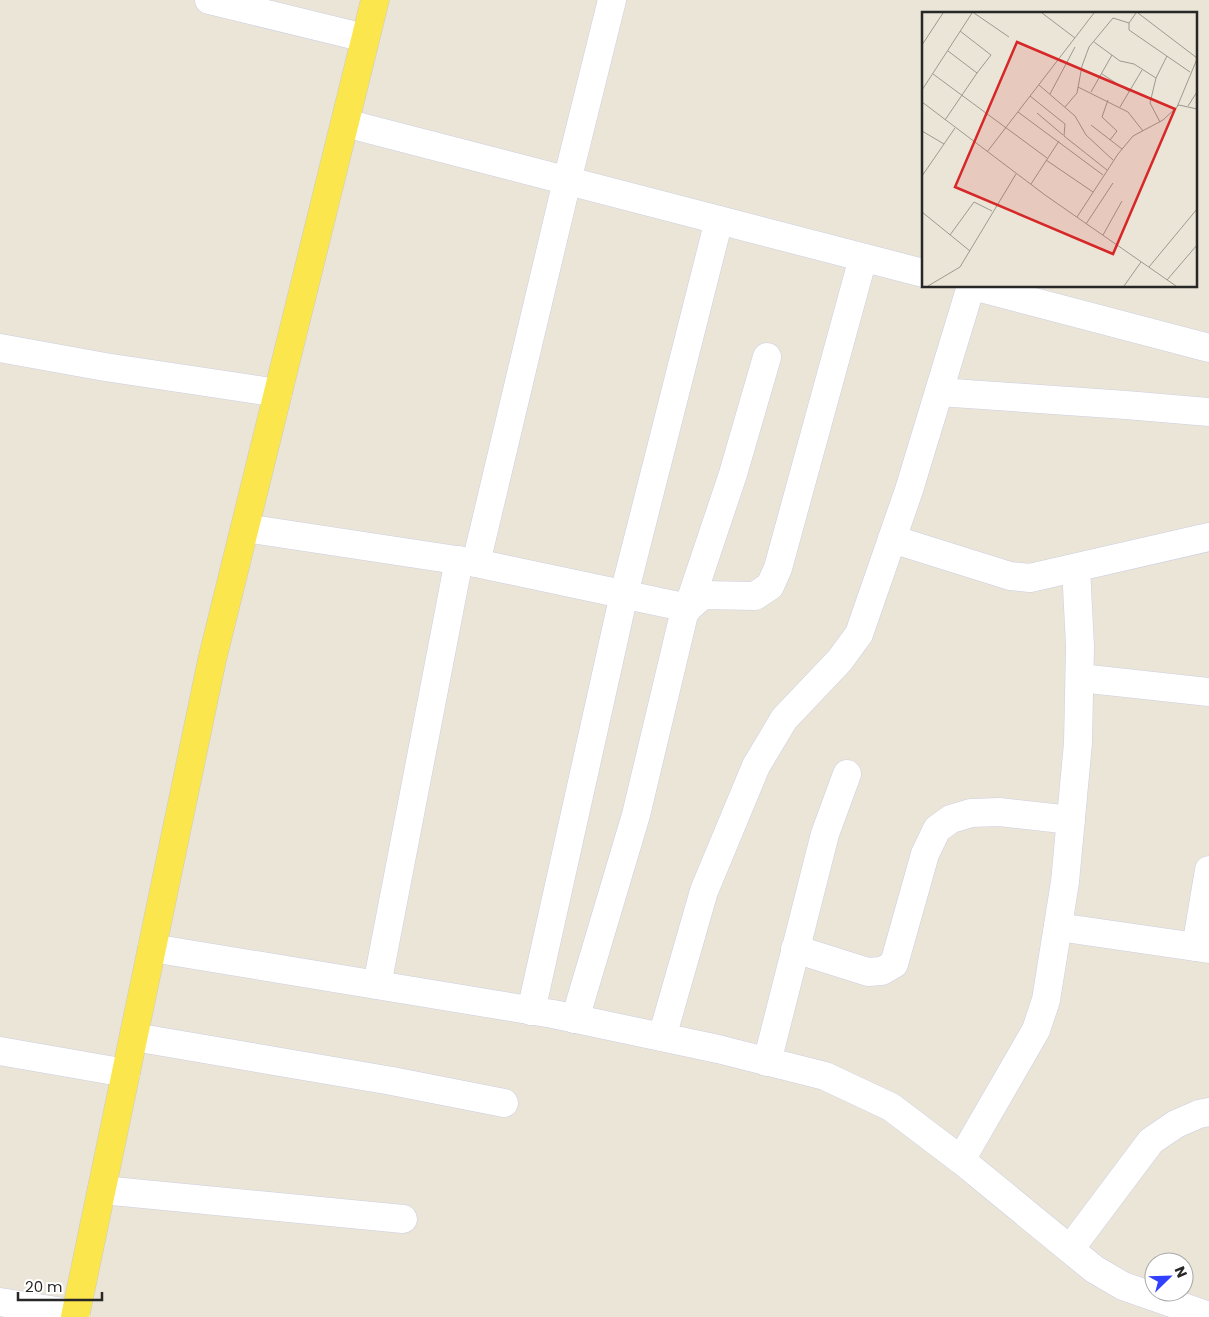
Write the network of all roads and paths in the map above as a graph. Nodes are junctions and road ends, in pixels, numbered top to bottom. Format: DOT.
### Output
graph roads {
  1 [pos="209,0"];
  2 [pos="375,0"];
  3 [pos="612,0"];
  4 [pos="366,38"];
  5 [pos="345,123"];
  6 [pos="567,181"];
  7 [pos="719,220"];
  8 [pos="864,258"];
  9 [pos="922,273"];
  10 [pos="971,288"];
  11 [pos="980,288"];
  12 [pos="0,348"];
  13 [pos="1209,348"];
  14 [pos="767,357"];
  15 [pos="278,392"];
  16 [pos="939,392"];
  17 [pos="1209,412"];
  18 [pos="245,528"];
  19 [pos="1209,537"];
  20 [pos="892,539"];
  21 [pos="468,561"];
  22 [pos="1076,568"];
  23 [pos="624,594"];
  24 [pos="688,608"];
  25 [pos="1080,678"];
  26 [pos="1209,692"];
  27 [pos="847,774"];
  28 [pos="1071,820"];
  29 [pos="1209,870"];
  30 [pos="1058,927"];
  31 [pos="152,948"];
  32 [pos="1203,948"];
  33 [pos="795,949"];
  34 [pos="377,985"];
  35 [pos="531,1011"];
  36 [pos="574,1019"];
  37 [pos="134,1037"];
  38 [pos="662,1037"];
  39 [pos="0,1051"];
  40 [pos="767,1062"];
  41 [pos="126,1073"];
  42 [pos="504,1103"];
  43 [pos="1209,1112"];
  44 [pos="961,1160"];
  45 [pos="102,1190"];
  46 [pos="403,1219"];
  47 [pos="1070,1249"];
  48 [pos="0,1302"];
  49 [pos="76,1316"];
  50 [pos="1209,1316"];
  1 -- 4 [label="street"];
  2 -- 4 [label="main road"];
  3 -- 6 [label="street"];
  4 -- 5 [label="main road"];
  5 -- 6 [label="street"];
  5 -- 15 [label="main road"];
  6 -- 7 [label="street"];
  6 -- 21 [label="street"];
  7 -- 8 [label="street"];
  7 -- 23 [label="street"];
  8 -- 9 [label="street"];
  8 -- 24 [label="street"];
  10 -- 16 [label="street"];
  11 -- 13 [label="street"];
  12 -- 15 [label="street"];
  14 -- 24 [label="street"];
  15 -- 18 [label="main road"];
  16 -- 17 [label="street"];
  16 -- 20 [label="street"];
  18 -- 21 [label="street"];
  18 -- 31 [label="main road"];
  19 -- 22 [label="street"];
  20 -- 22 [label="street"];
  20 -- 38 [label="street"];
  21 -- 23 [label="street"];
  21 -- 34 [label="street"];
  22 -- 25 [label="street"];
  23 -- 24 [label="street"];
  23 -- 35 [label="street"];
  24 -- 36 [label="street"];
  25 -- 26 [label="street"];
  25 -- 28 [label="street"];
  27 -- 33 [label="street"];
  28 -- 30 [label="street"];
  28 -- 33 [label="street"];
  29 -- 32 [label="street"];
  30 -- 32 [label="street"];
  30 -- 44 [label="street"];
  31 -- 34 [label="street"];
  31 -- 37 [label="main road"];
  33 -- 40 [label="street"];
  34 -- 35 [label="street"];
  35 -- 36 [label="street"];
  36 -- 38 [label="street"];
  37 -- 41 [label="main road"];
  37 -- 42 [label="street"];
  38 -- 40 [label="street"];
  39 -- 41 [label="street"];
  40 -- 44 [label="street"];
  41 -- 45 [label="main road"];
  43 -- 47 [label="street"];
  44 -- 47 [label="street"];
  45 -- 46 [label="street"];
  45 -- 49 [label="main road"];
  47 -- 50 [label="street"];
  48 -- 49 [label="street"];
}
